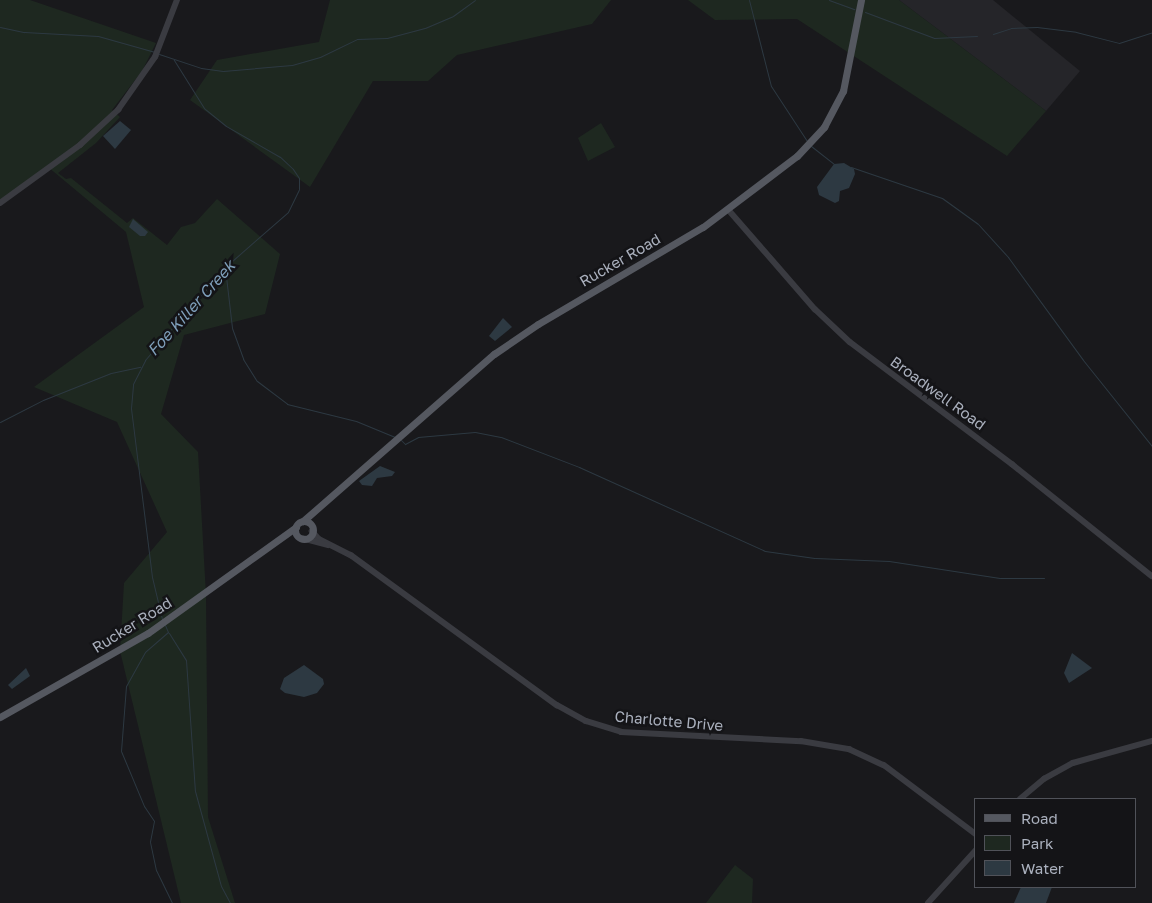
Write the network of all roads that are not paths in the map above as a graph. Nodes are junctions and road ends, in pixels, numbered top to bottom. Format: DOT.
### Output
graph roads {
  1 [pos="177,0"];
  2 [pos="861,0"];
  3 [pos="0,203"];
  4 [pos="728,209"];
  5 [pos="326,500"];
  6 [pos="303,521"];
  7 [pos="296,527"];
  8 [pos="312,530"];
  9 [pos="301,538"];
  10 [pos="271,545"];
  11 [pos="330,545"];
  12 [pos="1152,576"];
  13 [pos="0,717"];
  14 [pos="1152,741"];
  15 [pos="1021,798"];
  16 [pos="974,832"];
  17 [pos="974,852"];
  18 [pos="928,903"];
  1 -- 3 [label="street"];
  2 -- 4 [label="main road, Rucker Road"];
  4 -- 5 [label="main road, Rucker Road"];
  4 -- 12 [label="street, Broadwell Road"];
  5 -- 6 [label="main road, Rucker Road"];
  5 -- 8 [label="main road, Rucker Road"];
  6 -- 7 [label="main road, Rucker Road"];
  6 -- 8 [label="main road"];
  7 -- 9 [label="main road"];
  7 -- 10 [label="main road, Rucker Road"];
  8 -- 9 [label="main road, Rucker Road"];
  8 -- 11 [label="street, Charlotte Drive"];
  9 -- 10 [label="main road, Rucker Road"];
  9 -- 11 [label="street, Charlotte Drive"];
  10 -- 13 [label="main road, Rucker Road"];
  11 -- 16 [label="street, Charlotte Drive"];
  14 -- 15 [label="street"];
  17 -- 18 [label="street"];
}
